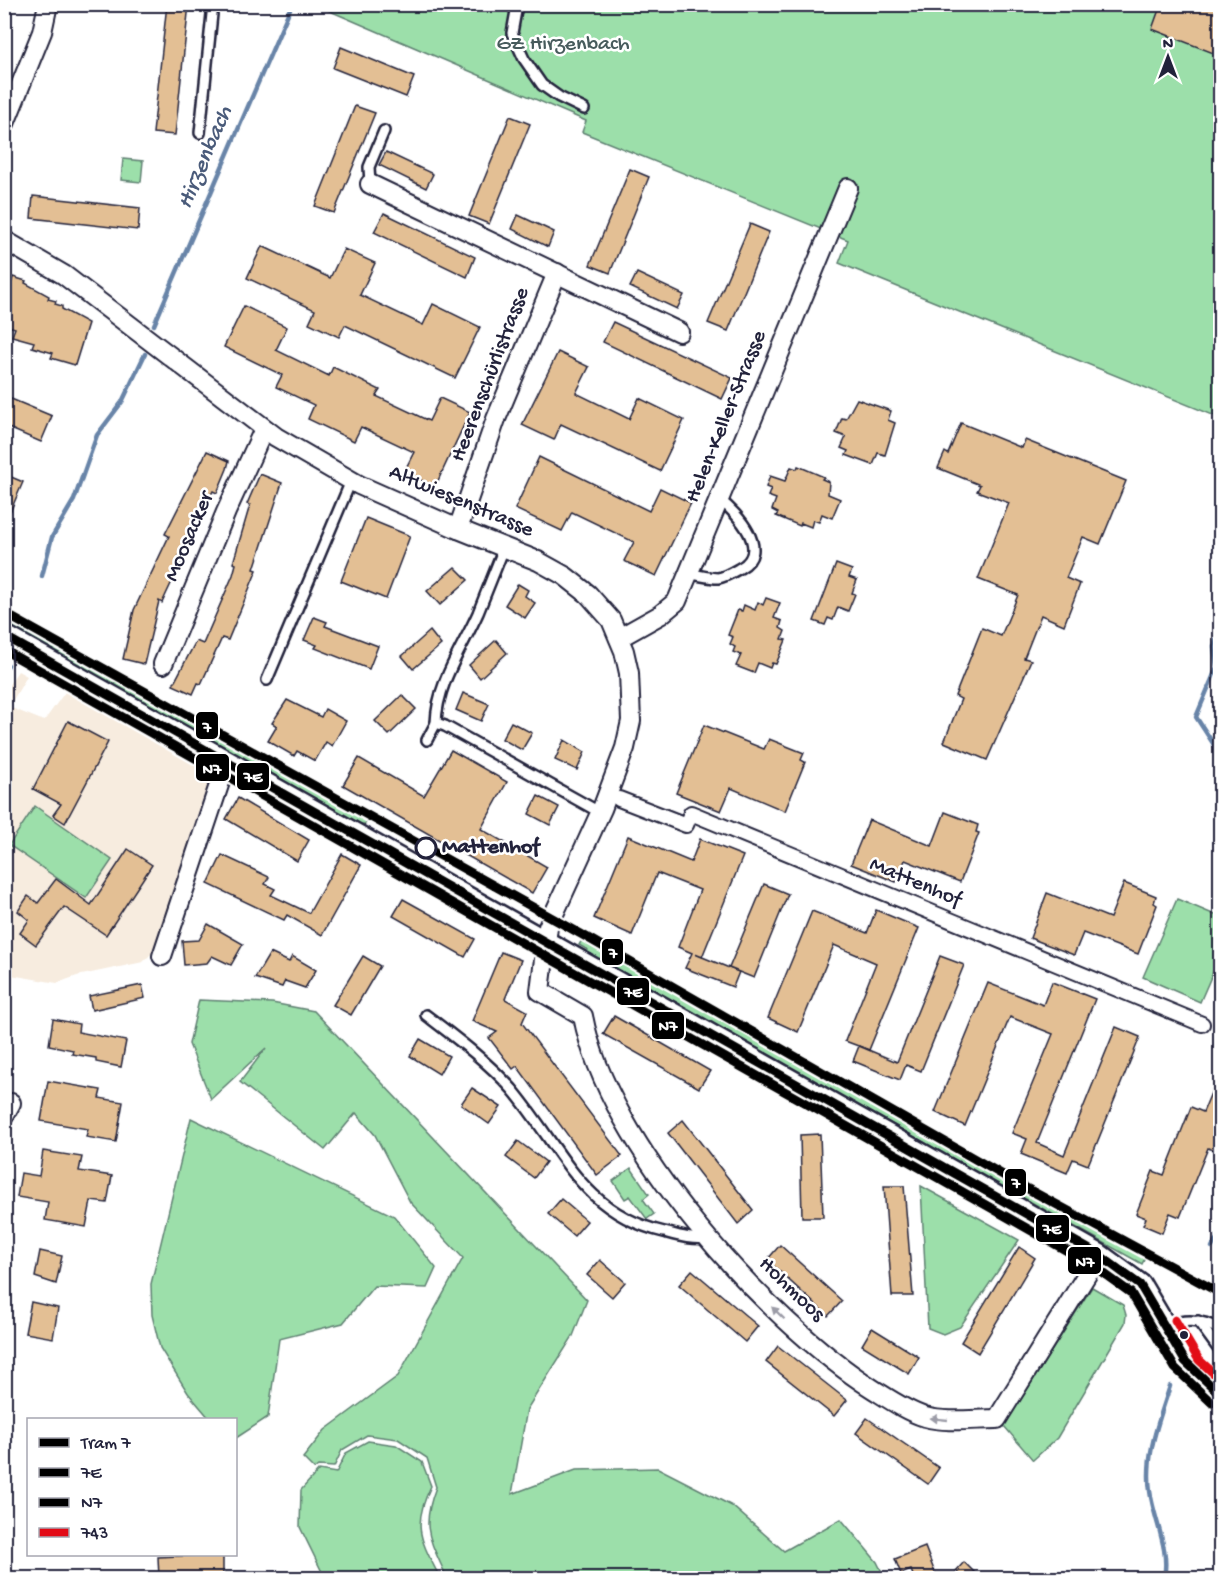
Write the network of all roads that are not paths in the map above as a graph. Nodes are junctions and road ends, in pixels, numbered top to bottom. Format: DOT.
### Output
graph roads {
  1 [pos="48,4"];
  2 [pos="213,4"];
  3 [pos="510,4"];
  4 [pos="584,109"];
  5 [pos="4,126"];
  6 [pos="384,131"];
  7 [pos="200,133"];
  8 [pos="370,184"];
  9 [pos="848,188"];
  10 [pos="4,240"];
  11 [pos="557,273"];
  12 [pos="679,332"];
  13 [pos="264,429"];
  14 [pos="351,481"];
  15 [pos="720,500"];
  16 [pos="458,529"];
  17 [pos="504,548"];
  18 [pos="690,574"];
  19 [pos="619,638"];
  20 [pos="6,640"];
  21 [pos="163,664"];
  22 [pos="267,680"];
  23 [pos="436,723"];
  24 [pos="427,740"];
  25 [pos="227,761"];
  26 [pos="619,799"];
  27 [pos="602,809"];
  28 [pos="544,943"];
  29 [pos="162,956"];
  30 [pos="426,1015"];
  31 [pos="1202,1024"];
  32 [pos="708,1238"];
  33 [pos="1099,1255"];
  34 [pos="1198,1321"];
  35 [pos="1165,1326"];
  36 [pos="1221,1330"];
  37 [pos="1221,1351"];
  38 [pos="1221,1394"];
  1 -- 5 [label="street"];
  2 -- 7 [label="lane"];
  3 -- 4 [label="lane"];
  6 -- 8 [label="lane"];
  8 -- 11 [label="street, Heerenschürlistrasse"];
  9 -- 15 [label="street, Helen-Keller-Strasse"];
  10 -- 13 [label="street, Altwiesenstrasse"];
  11 -- 12 [label="street, Heerenschürlistrasse"];
  11 -- 16 [label="street, Heerenschürlistrasse"];
  13 -- 14 [label="street, Altwiesenstrasse"];
  13 -- 21 [label="street, Moosacker"];
  14 -- 16 [label="street, Altwiesenstrasse"];
  14 -- 22 [label="lane"];
  15 -- 18 [label="street, Helen-Keller-Strasse"];
  15 -- 18 [label="lane"];
  16 -- 17 [label="street, Altwiesenstrasse"];
  17 -- 19 [label="street, Altwiesenstrasse"];
  17 -- 23 [label="lane"];
  18 -- 19 [label="street, Helen-Keller-Strasse"];
  19 -- 27 [label="street, Altwiesenstrasse"];
  20 -- 25 [label="street"];
  23 -- 24 [label="lane"];
  23 -- 27 [label="lane"];
  25 -- 28 [label="street"];
  25 -- 29 [label="street"];
  26 -- 31 [label="street, Mattenhof"];
  27 -- 28 [label="street, Altwiesenstrasse"];
  28 -- 32 [label="street, Hohmoos"];
  28 -- 33 [label="street"];
  30 -- 32 [label="lane"];
  33 -- 32 [label="street, Hohmoos, one-way"];
  33 -- 35 [label="street"];
  34 -- 35 [label="lane"];
  34 -- 36 [label="lane"];
  34 -- 37 [label="lane"];
  35 -- 38 [label="street"];
}
